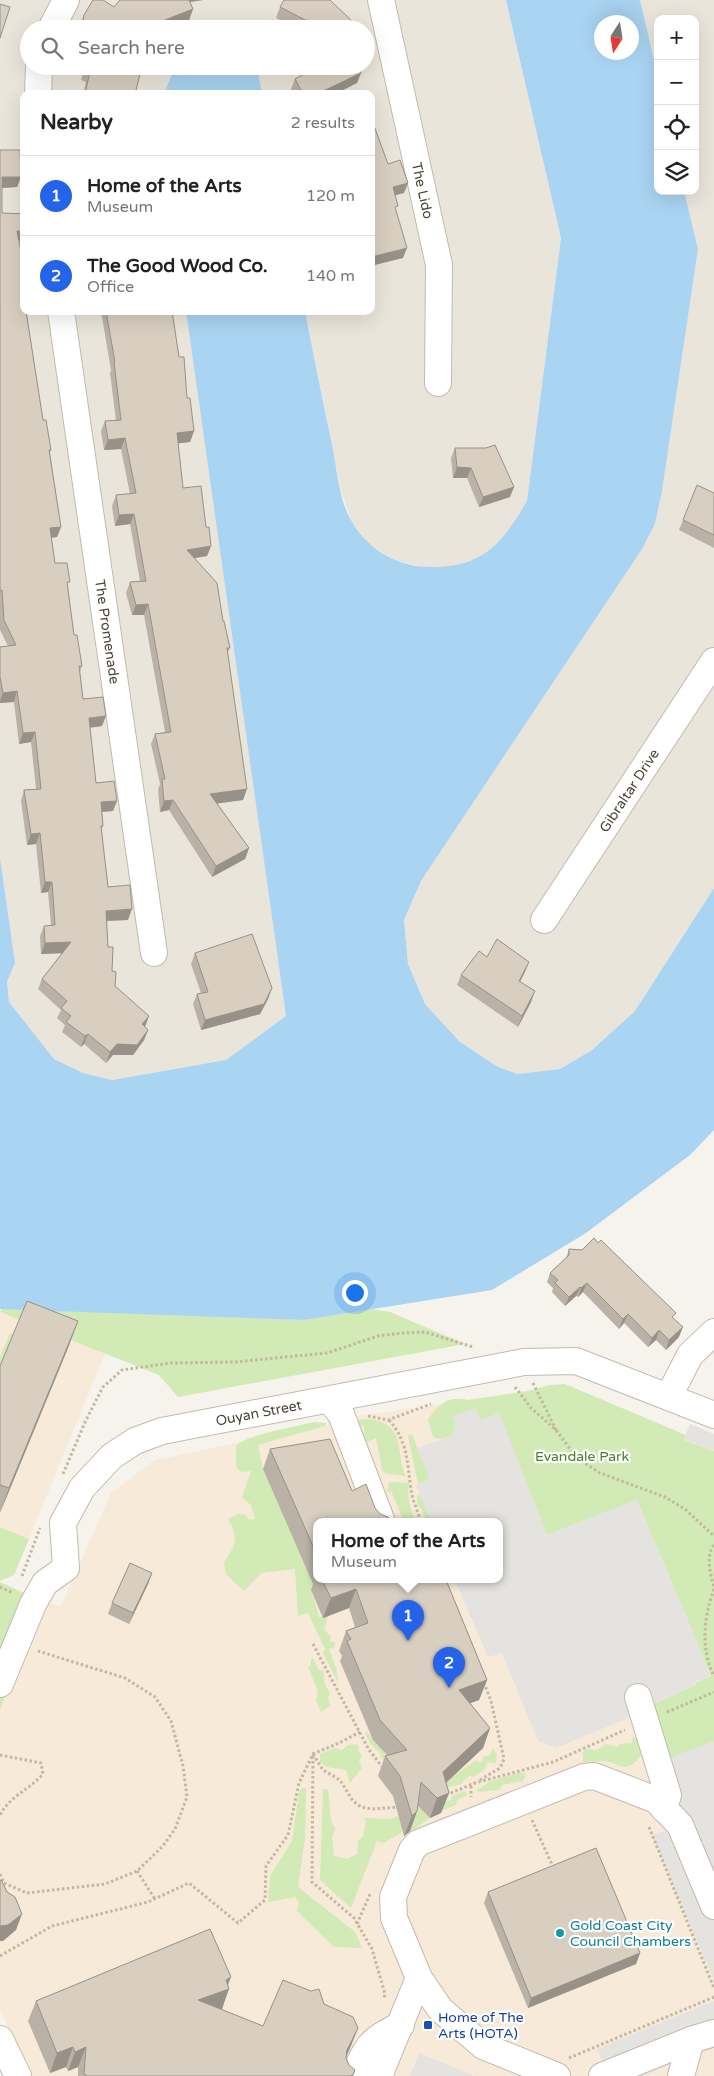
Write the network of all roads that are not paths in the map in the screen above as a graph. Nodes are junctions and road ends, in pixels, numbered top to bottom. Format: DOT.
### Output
graph roads {
  1 [pos="66,0"];
  2 [pos="381,0"];
  3 [pos="56,20"];
  4 [pos="39,75"];
  5 [pos="38,90"];
  6 [pos="62,315"];
  7 [pos="438,383"];
  8 [pos="714,661"];
  9 [pos="544,920"];
  10 [pos="154,953"];
  11 [pos="714,1332"];
  12 [pos="669,1396"];
  13 [pos="335,1407"];
  14 [pos="714,1415"];
  15 [pos="380,1518"];
  16 [pos="0,1684"];
  17 [pos="638,1697"];
  18 [pos="655,1814"];
  19 [pos="714,1906"];
  20 [pos="420,1978"];
  21 [pos="400,2025"];
  22 [pos="702,2037"];
  23 [pos="0,2039"];
  24 [pos="562,2067"];
  25 [pos="18,2076"];
  26 [pos="354,2076"];
  27 [pos="379,2076"];
  28 [pos="602,2076"];
  29 [pos="681,2076"];
  1 -- 3 [label="street"];
  2 -- 7 [label="street, The Lido"];
  4 -- 5 [label="street"];
  6 -- 10 [label="street, The Promenade"];
  8 -- 9 [label="street, Gibraltar Drive"];
  11 -- 12 [label="street"];
  12 -- 13 [label="street, Ouyan Street"];
  12 -- 14 [label="street, Ouyan Street"];
  13 -- 15 [label="street"];
  13 -- 16 [label="street, Ouyan Street"];
  17 -- 18 [label="street"];
  18 -- 19 [label="street"];
  18 -- 20 [label="street"];
  20 -- 21 [label="street"];
  20 -- 24 [label="street"];
  21 -- 26 [label="street"];
  21 -- 27 [label="street"];
  22 -- 28 [label="street"];
  22 -- 29 [label="street"];
  23 -- 25 [label="street"];
}
